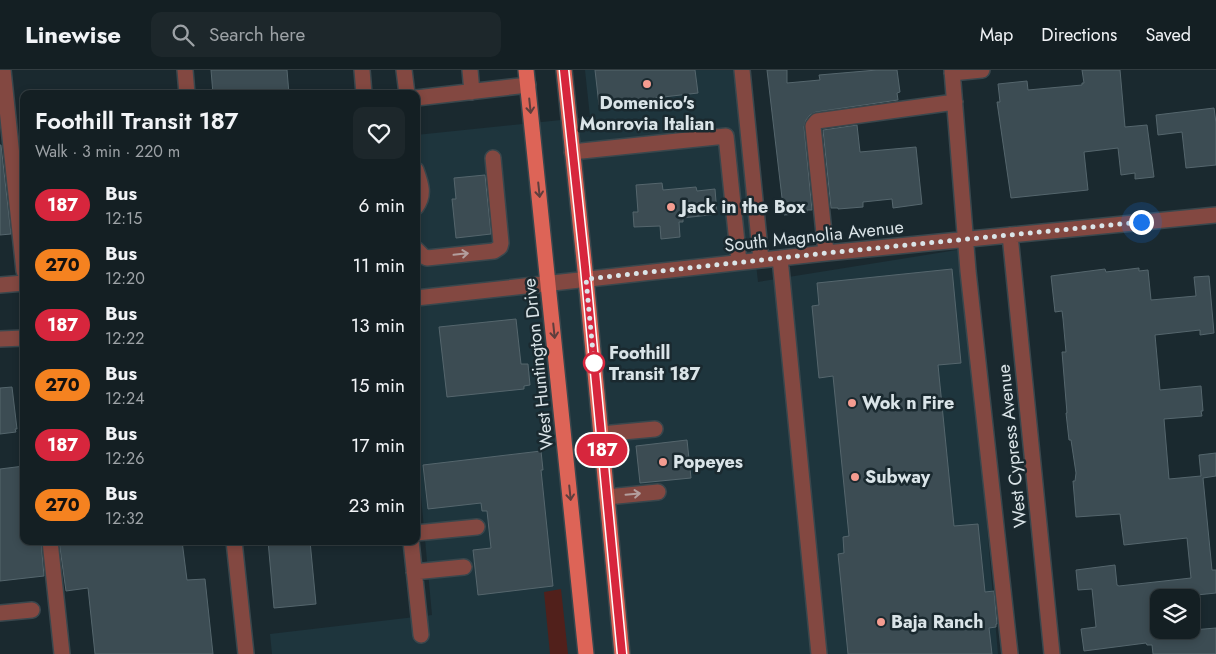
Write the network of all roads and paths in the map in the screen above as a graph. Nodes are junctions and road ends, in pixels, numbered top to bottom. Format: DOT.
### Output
graph roads {
  1 [pos="3,70"];
  2 [pos="185,70"];
  3 [pos="362,70"];
  4 [pos="404,70"];
  5 [pos="470,70"];
  6 [pos="564,70"];
  7 [pos="742,70"];
  8 [pos="982,70"];
  9 [pos="952,71"];
  10 [pos="527,78"];
  11 [pos="187,90"];
  12 [pos="364,90"];
  13 [pos="406,90"];
  14 [pos="472,92"];
  15 [pos="420,98"];
  16 [pos="955,102"];
  17 [pos="572,152"];
  18 [pos="493,158"];
  19 [pos="420,181"];
  20 [pos="420,200"];
  21 [pos="1216,215"];
  22 [pos="20,233"];
  23 [pos="1010,235"];
  24 [pos="965,239"];
  25 [pos="420,253"];
  26 [pos="826,253"];
  27 [pos="780,258"];
  28 [pos="761,260"];
  29 [pos="739,262"];
  30 [pos="586,279"];
  31 [pos="549,282"];
  32 [pos="20,283"];
  33 [pos="0,285"];
  34 [pos="420,298"];
  35 [pos="20,338"];
  36 [pos="0,339"];
  37 [pos="654,429"];
  38 [pos="601,434"];
  39 [pos="658,492"];
  40 [pos="607,496"];
  41 [pos="477,526"];
  42 [pos="420,533"];
  43 [pos="50,545"];
  44 [pos="234,545"];
  45 [pos="411,545"];
  46 [pos="464,567"];
  47 [pos="414,572"];
  48 [pos="32,610"];
  49 [pos="0,613"];
  50 [pos="420,635"];
  51 [pos="62,654"];
  52 [pos="246,654"];
  53 [pos="586,654"];
  54 [pos="622,654"];
  55 [pos="818,654"];
  56 [pos="1010,654"];
  57 [pos="1052,654"];
  1 -- 22 [label="street"];
  2 -- 11 [label="street"];
  3 -- 12 [label="street"];
  4 -- 13 [label="street"];
  5 -- 14 [label="street"];
  6 -- 17 [label="main road"];
  7 -- 28 [label="street"];
  8 -- 9 [label="street"];
  9 -- 16 [label="street"];
  10 -- 14 [label="street"];
  10 -- 31 [label="main road, West Huntington Drive, one-way"];
  14 -- 15 [label="street"];
  16 -- 24 [label="street"];
  16 -- 26 [label="street"];
  17 -- 29 [label="street"];
  17 -- 30 [label="main road"];
  25 -- 18 [label="street, one-way"];
  19 -- 20 [label="street"];
  21 -- 23 [label="street, South Magnolia Avenue"];
  23 -- 24 [label="street, South Magnolia Avenue"];
  23 -- 57 [label="street, West Cypress Avenue"];
  24 -- 26 [label="street, South Magnolia Avenue"];
  24 -- 56 [label="street"];
  26 -- 27 [label="street, South Magnolia Avenue"];
  27 -- 28 [label="street, South Magnolia Avenue"];
  27 -- 55 [label="street"];
  28 -- 29 [label="street, South Magnolia Avenue"];
  29 -- 30 [label="street, South Magnolia Avenue"];
  30 -- 31 [label="street, South Magnolia Avenue"];
  30 -- 38 [label="main road"];
  31 -- 34 [label="street, South Magnolia Avenue"];
  31 -- 53 [label="main road, West Huntington Drive, one-way"];
  32 -- 33 [label="street"];
  35 -- 36 [label="street"];
  37 -- 38 [label="street"];
  38 -- 40 [label="main road"];
  40 -- 39 [label="street, one-way"];
  40 -- 54 [label="main road"];
  41 -- 42 [label="street"];
  43 -- 51 [label="street"];
  44 -- 52 [label="street"];
  45 -- 47 [label="street"];
  46 -- 47 [label="street"];
  47 -- 50 [label="street"];
  48 -- 49 [label="street"];
}
